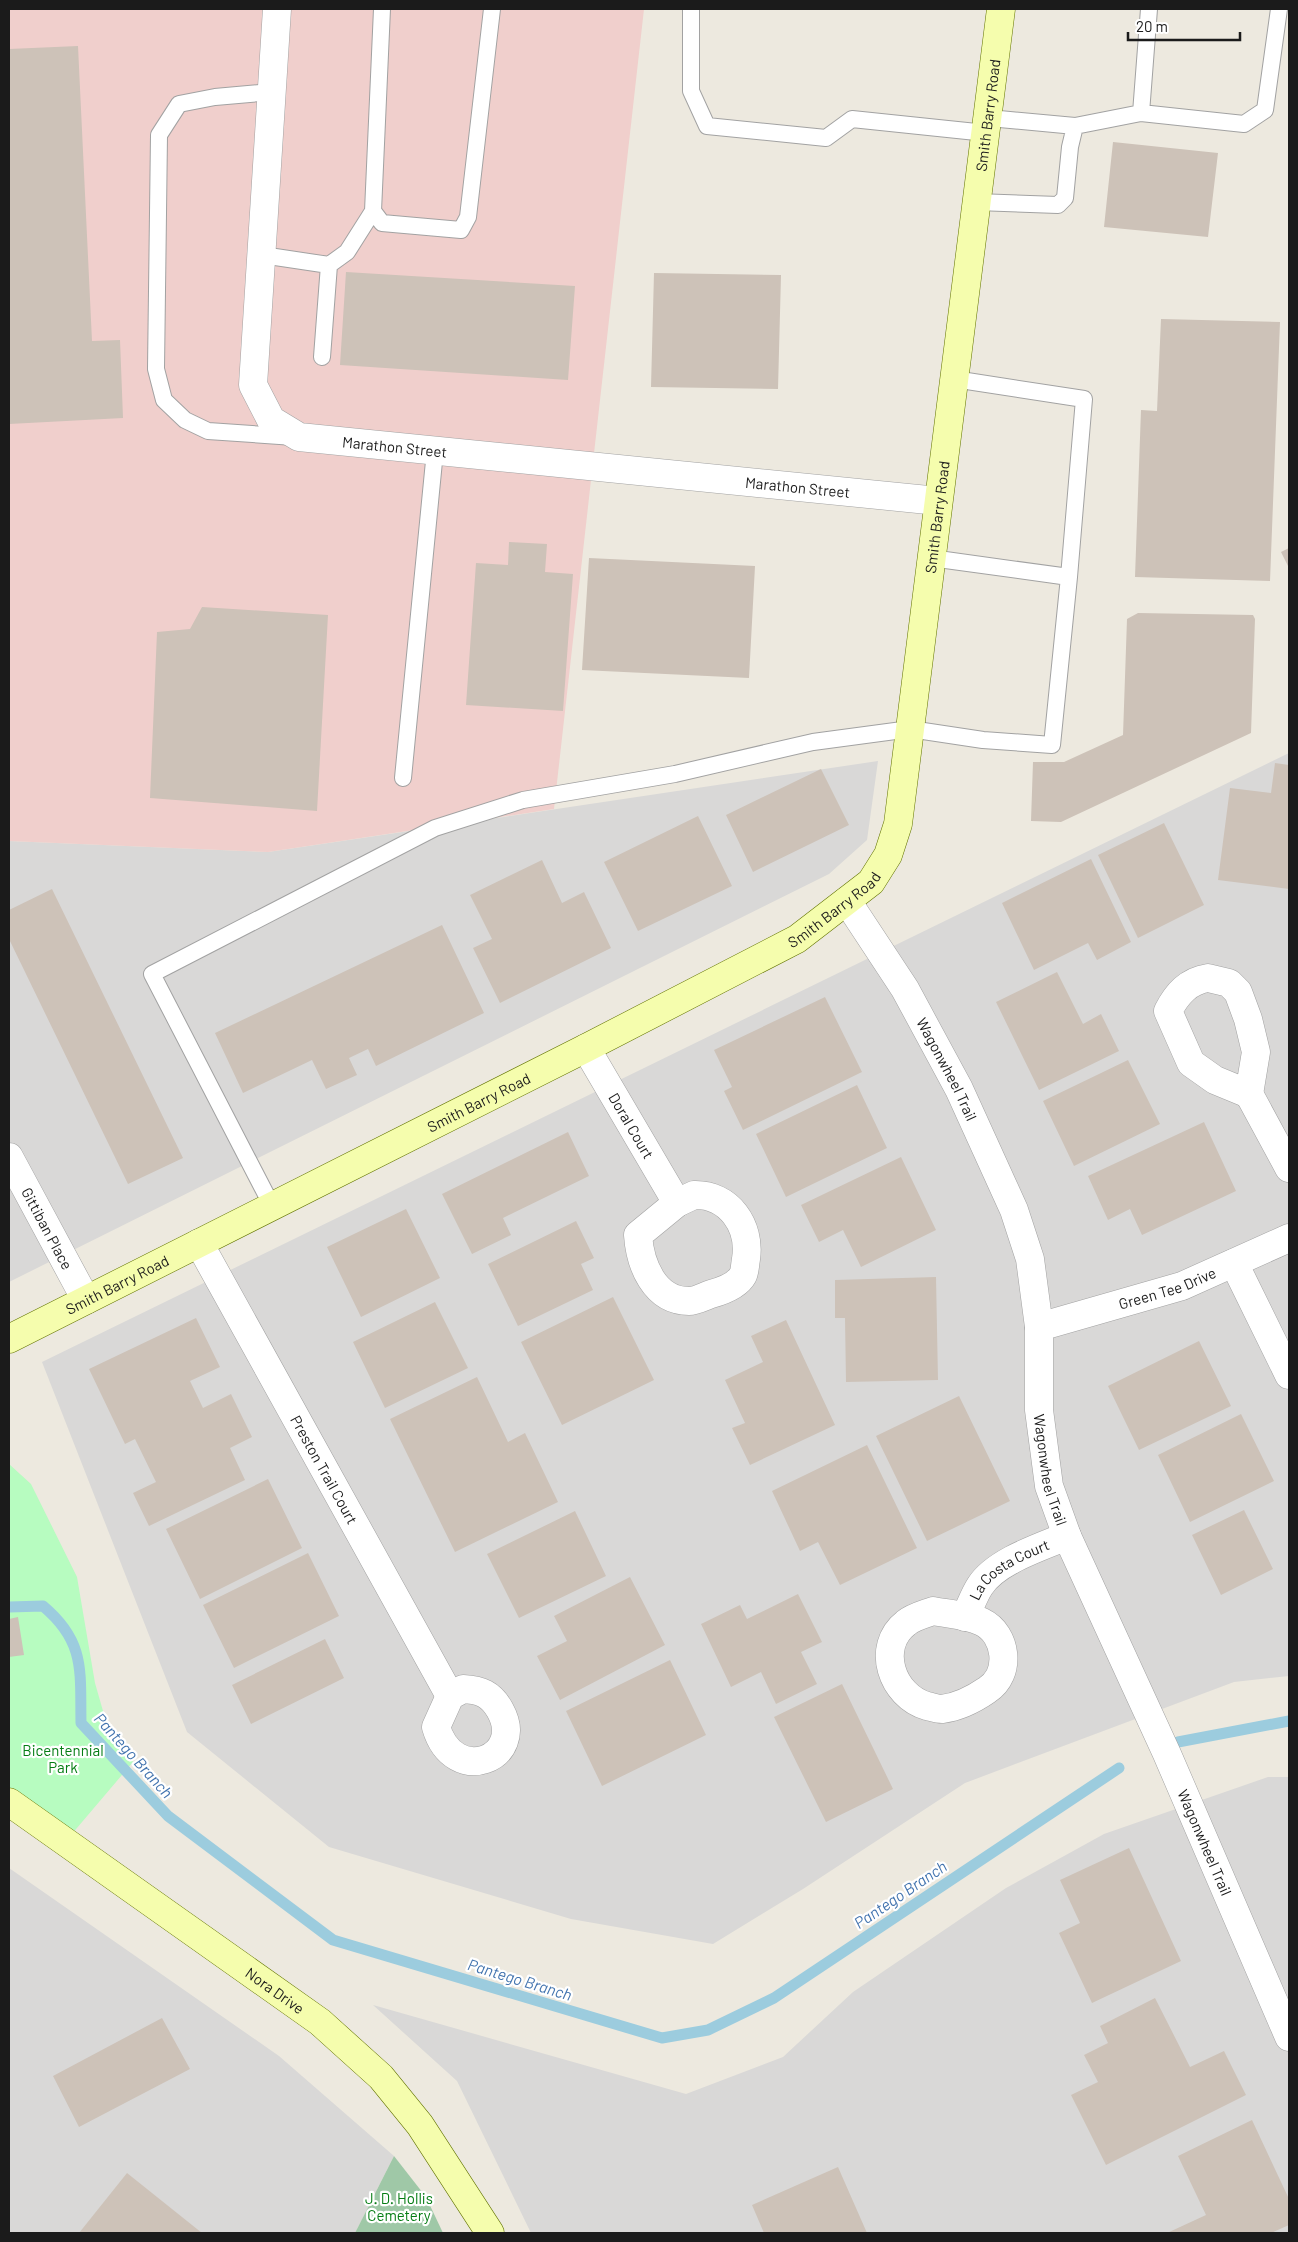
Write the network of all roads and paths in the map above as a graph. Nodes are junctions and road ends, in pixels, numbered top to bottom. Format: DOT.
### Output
graph roads {
  1 [pos="277,9"];
  2 [pos="382,9"];
  3 [pos="492,9"];
  4 [pos="692,9"];
  5 [pos="1001,9"];
  6 [pos="1149,9"];
  7 [pos="1279,9"];
  8 [pos="272,92"];
  9 [pos="1141,113"];
  10 [pos="988,126"];
  11 [pos="1075,126"];
  12 [pos="976,202"];
  13 [pos="373,211"];
  14 [pos="262,254"];
  15 [pos="329,265"];
  16 [pos="322,357"];
  17 [pos="954,379"];
  18 [pos="299,438"];
  19 [pos="435,451"];
  20 [pos="938,501"];
  21 [pos="931,558"];
  22 [pos="1069,577"];
  23 [pos="910,729"];
  24 [pos="403,778"];
  25 [pos="847,902"];
  26 [pos="586,1048"];
  27 [pos="1249,1094"];
  28 [pos="9,1157"];
  29 [pos="1289,1168"];
  30 [pos="677,1203"];
  31 [pos="272,1206"];
  32 [pos="1289,1238"];
  33 [pos="199,1243"];
  34 [pos="1234,1263"];
  35 [pos="86,1300"];
  36 [pos="1039,1327"];
  37 [pos="9,1339"];
  38 [pos="1289,1376"];
  39 [pos="1067,1536"];
  40 [pos="965,1617"];
  41 [pos="450,1696"];
  42 [pos="9,1802"];
  43 [pos="1289,2037"];
  44 [pos="490,2233"];
  1 -- 8 [label="street, Marathon Street"];
  2 -- 13 [label="lane"];
  3 -- 13 [label="lane"];
  4 -- 10 [label="lane"];
  5 -- 10 [label="street, Smith Barry Road"];
  6 -- 9 [label="lane"];
  7 -- 9 [label="lane"];
  8 -- 14 [label="street, Marathon Street"];
  8 -- 18 [label="lane"];
  9 -- 11 [label="lane"];
  10 -- 11 [label="lane"];
  10 -- 12 [label="street, Smith Barry Road"];
  11 -- 12 [label="lane"];
  12 -- 17 [label="street, Smith Barry Road"];
  13 -- 15 [label="lane"];
  14 -- 15 [label="lane"];
  14 -- 18 [label="street, Marathon Street"];
  15 -- 16 [label="lane"];
  17 -- 20 [label="street, Smith Barry Road"];
  17 -- 22 [label="lane"];
  18 -- 19 [label="street, Marathon Street"];
  19 -- 20 [label="street, Marathon Street"];
  19 -- 24 [label="lane"];
  20 -- 21 [label="street, Smith Barry Road"];
  21 -- 22 [label="lane"];
  21 -- 23 [label="street, Smith Barry Road"];
  22 -- 23 [label="lane"];
  23 -- 25 [label="street, Smith Barry Road"];
  23 -- 31 [label="lane"];
  25 -- 26 [label="street, Smith Barry Road"];
  25 -- 36 [label="street, Wagonwheel Trail"];
  26 -- 30 [label="street, Doral Court"];
  26 -- 31 [label="street, Smith Barry Road"];
  27 -- 29 [label="street"];
  28 -- 35 [label="street, Gittiban Place"];
  31 -- 33 [label="street, Smith Barry Road"];
  32 -- 34 [label="street, Green Tee Drive"];
  33 -- 35 [label="street, Smith Barry Road"];
  33 -- 41 [label="street, Preston Trail Court"];
  34 -- 36 [label="street, Green Tee Drive"];
  34 -- 38 [label="street"];
  35 -- 37 [label="street, Smith Barry Road"];
  36 -- 39 [label="street, Wagonwheel Trail"];
  39 -- 40 [label="street, La Costa Court"];
  39 -- 43 [label="street, Wagonwheel Trail"];
  42 -- 44 [label="street, Nora Drive"];
}
